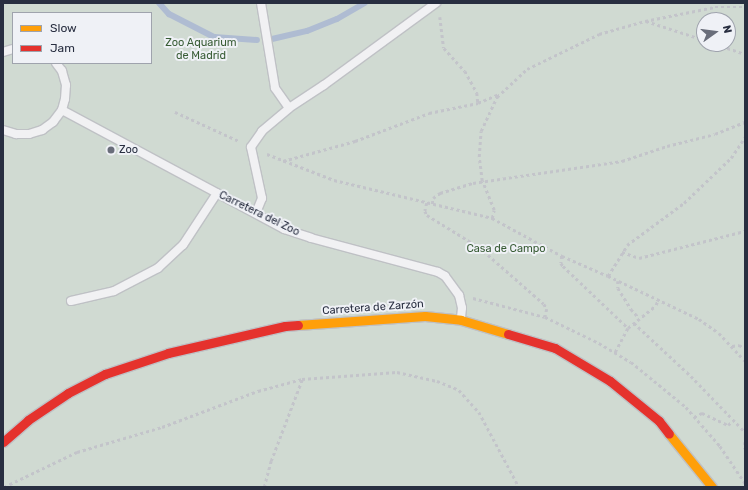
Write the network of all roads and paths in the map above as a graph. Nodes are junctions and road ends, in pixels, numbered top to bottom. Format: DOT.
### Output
graph roads {
  1 [pos="261,3"];
  2 [pos="438,7"];
  3 [pos="745,7"];
  4 [pos="645,21"];
  5 [pos="696,37"];
  6 [pos="57,64"];
  7 [pos="502,93"];
  8 [pos="478,103"];
  9 [pos="288,108"];
  10 [pos="62,110"];
  11 [pos="175,112"];
  12 [pos="745,122"];
  13 [pos="3,130"];
  14 [pos="745,137"];
  15 [pos="251,146"];
  16 [pos="283,161"];
  17 [pos="482,181"];
  18 [pos="217,193"];
  19 [pos="427,203"];
  20 [pos="432,204"];
  21 [pos="256,213"];
  22 [pos="492,218"];
  23 [pos="745,231"];
  24 [pos="622,252"];
  25 [pos="562,256"];
  26 [pos="608,276"];
  27 [pos="618,281"];
  28 [pos="658,299"];
  29 [pos="70,301"];
  30 [pos="545,317"];
  31 [pos="639,318"];
  32 [pos="461,320"];
  33 [pos="634,323"];
  34 [pos="628,328"];
  35 [pos="732,346"];
  36 [pos="745,348"];
  37 [pos="615,352"];
  38 [pos="745,361"];
  39 [pos="302,379"];
  40 [pos="694,416"];
  41 [pos="733,421"];
  42 [pos="745,432"];
  43 [pos="3,442"];
  44 [pos="745,442"];
  45 [pos="745,449"];
  46 [pos="4,487"];
  47 [pos="264,487"];
  48 [pos="519,487"];
  49 [pos="712,487"];
  1 -- 9 [label="lane"];
  2 -- 8 [label="path"];
  2 -- 9 [label="lane"];
  3 -- 4 [label="path"];
  4 -- 5 [label="path"];
  4 -- 7 [label="path"];
  6 -- 10 [label="lane"];
  7 -- 8 [label="path"];
  7 -- 17 [label="path"];
  8 -- 16 [label="path"];
  9 -- 15 [label="lane"];
  10 -- 13 [label="lane"];
  10 -- 18 [label="lane, Carretera del Zoo"];
  11 -- 15 [label="path"];
  12 -- 17 [label="path"];
  14 -- 24 [label="path"];
  15 -- 16 [label="path"];
  15 -- 21 [label="lane"];
  16 -- 19 [label="path"];
  17 -- 20 [label="path"];
  17 -- 22 [label="path"];
  18 -- 21 [label="lane, Carretera del Zoo"];
  18 -- 29 [label="lane"];
  19 -- 20 [label="path"];
  19 -- 30 [label="path"];
  20 -- 22 [label="path"];
  21 -- 32 [label="lane, Carretera del Zoo"];
  22 -- 25 [label="path"];
  23 -- 24 [label="path"];
  24 -- 26 [label="path"];
  25 -- 26 [label="path"];
  25 -- 34 [label="path"];
  26 -- 27 [label="path"];
  27 -- 28 [label="path"];
  27 -- 31 [label="path"];
  28 -- 31 [label="path"];
  28 -- 35 [label="path"];
  31 -- 33 [label="path"];
  32 -- 43 [label="street, Carretera de Zarzón"];
  32 -- 49 [label="street, Carretera de Zarzón"];
  33 -- 34 [label="path"];
  33 -- 41 [label="path"];
  34 -- 37 [label="path"];
  35 -- 36 [label="path"];
  35 -- 38 [label="path"];
  39 -- 46 [label="path"];
  39 -- 47 [label="path"];
  39 -- 48 [label="path"];
  40 -- 41 [label="path"];
  41 -- 42 [label="path"];
  44 -- 45 [label="path"];
}
